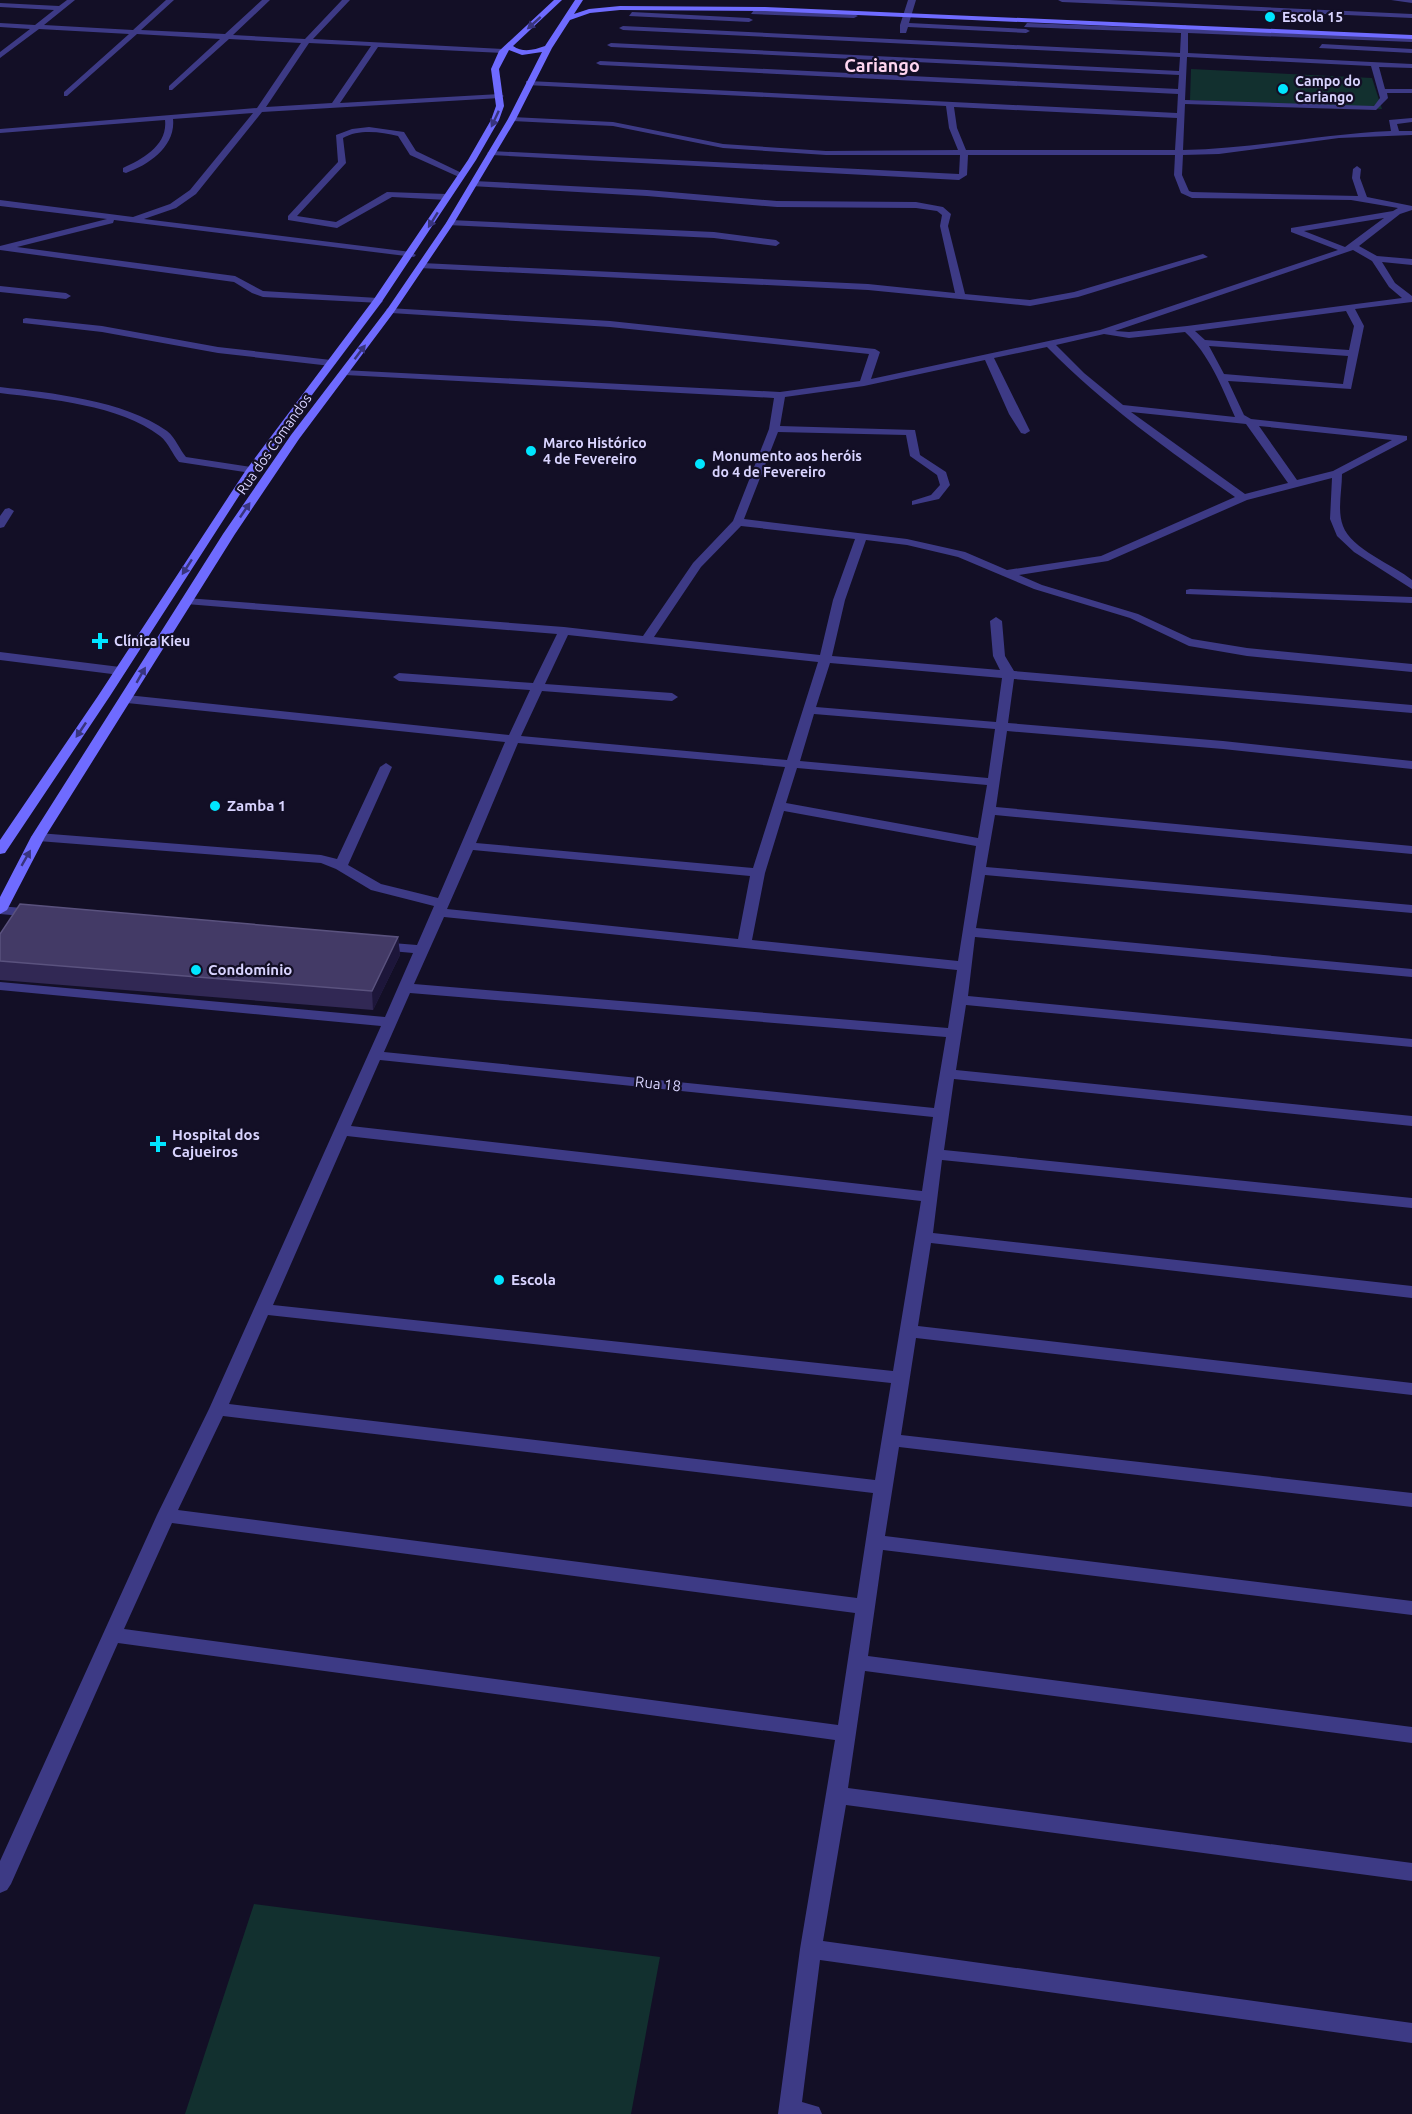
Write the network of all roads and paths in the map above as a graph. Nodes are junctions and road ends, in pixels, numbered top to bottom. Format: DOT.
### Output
graph roads {
  1 [pos="72,0"];
  2 [pos="170,0"];
  3 [pos="266,0"];
  4 [pos="346,0"];
  5 [pos="558,0"];
  6 [pos="579,0"];
  7 [pos="612,0"];
  8 [pos="668,0"];
  9 [pos="912,0"];
  10 [pos="1062,0"];
  11 [pos="1395,0"];
  12 [pos="1412,1"];
  13 [pos="1188,3"];
  14 [pos="0,6"];
  15 [pos="61,8"];
  16 [pos="620,8"];
  17 [pos="633,11"];
  18 [pos="908,12"];
  19 [pos="679,16"];
  20 [pos="1412,16"];
  21 [pos="981,17"];
  22 [pos="720,18"];
  23 [pos="565,20"];
  24 [pos="749,20"];
  25 [pos="798,22"];
  26 [pos="852,24"];
  27 [pos="0,25"];
  28 [pos="38,27"];
  29 [pos="624,28"];
  30 [pos="978,29"];
  31 [pos="670,30"];
  32 [pos="1185,30"];
  33 [pos="712,32"];
  34 [pos="1026,32"];
  35 [pos="1237,32"];
  36 [pos="135,33"];
  37 [pos="902,33"];
  38 [pos="1283,34"];
  39 [pos="1321,36"];
  40 [pos="228,37"];
  41 [pos="1412,37"];
  42 [pos="1075,38"];
  43 [pos="1365,38"];
  44 [pos="307,41"];
  45 [pos="376,44"];
  46 [pos="975,44"];
  47 [pos="1273,44"];
  48 [pos="611,45"];
  49 [pos="1313,46"];
  50 [pos="1322,46"];
  51 [pos="506,48"];
  52 [pos="548,48"];
  53 [pos="1366,48"];
  54 [pos="1238,50"];
  55 [pos="1412,51"];
  56 [pos="1285,52"];
  57 [pos="1184,55"];
  58 [pos="0,56"];
  59 [pos="895,59"];
  60 [pos="1324,62"];
  61 [pos="1371,64"];
  62 [pos="1412,66"];
  63 [pos="1182,73"];
  64 [pos="886,79"];
  65 [pos="529,83"];
  66 [pos="172,88"];
  67 [pos="1383,91"];
  68 [pos="1182,92"];
  69 [pos="1412,92"];
  70 [pos="67,94"];
  71 [pos="500,96"];
  72 [pos="880,99"];
  73 [pos="1182,102"];
  74 [pos="949,103"];
  75 [pos="334,106"];
  76 [pos="260,110"];
  77 [pos="1181,116"];
  78 [pos="170,117"];
  79 [pos="512,119"];
  80 [pos="1412,120"];
  81 [pos="0,121"];
  82 [pos="57,126"];
  83 [pos="0,132"];
  84 [pos="1396,133"];
  85 [pos="1412,133"];
  86 [pos="964,152"];
  87 [pos="1179,152"];
  88 [pos="491,153"];
  89 [pos="1357,169"];
  90 [pos="126,170"];
  91 [pos="462,175"];
  92 [pos="474,184"];
  93 [pos="447,197"];
  94 [pos="1363,198"];
  95 [pos="0,203"];
  96 [pos="1409,208"];
  97 [pos="1393,214"];
  98 [pos="118,218"];
  99 [pos="133,220"];
  100 [pos="450,223"];
  101 [pos="776,243"];
  102 [pos="1350,248"];
  103 [pos="1,249"];
  104 [pos="411,255"];
  105 [pos="1203,257"];
  106 [pos="1375,259"];
  107 [pos="1412,262"];
  108 [pos="422,266"];
  109 [pos="0,289"];
  110 [pos="66,296"];
  111 [pos="961,297"];
  112 [pos="1410,299"];
  113 [pos="378,301"];
  114 [pos="1349,308"];
  115 [pos="391,310"];
  116 [pos="26,321"];
  117 [pos="1187,329"];
  118 [pos="1102,332"];
  119 [pos="1202,343"];
  120 [pos="1049,344"];
  121 [pos="1354,353"];
  122 [pos="989,358"];
  123 [pos="331,363"];
  124 [pos="345,372"];
  125 [pos="1221,377"];
  126 [pos="864,383"];
  127 [pos="0,390"];
  128 [pos="780,394"];
  129 [pos="1120,408"];
  130 [pos="1245,420"];
  131 [pos="774,429"];
  132 [pos="1025,431"];
  133 [pos="1408,438"];
  134 [pos="251,470"];
  135 [pos="1336,473"];
  136 [pos="1293,483"];
  137 [pos="1243,498"];
  138 [pos="916,503"];
  139 [pos="9,512"];
  140 [pos="738,522"];
  141 [pos="0,525"];
  142 [pos="862,536"];
  143 [pos="1007,573"];
  144 [pos="1412,586"];
  145 [pos="1190,592"];
  146 [pos="1412,600"];
  147 [pos="186,601"];
  148 [pos="996,621"];
  149 [pos="564,631"];
  150 [pos="647,639"];
  151 [pos="0,656"];
  152 [pos="825,659"];
  153 [pos="1412,668"];
  154 [pos="120,671"];
  155 [pos="1009,673"];
  156 [pos="399,677"];
  157 [pos="539,687"];
  158 [pos="672,697"];
  159 [pos="127,699"];
  160 [pos="1412,709"];
  161 [pos="809,710"];
  162 [pos="1000,726"];
  163 [pos="513,739"];
  164 [pos="790,765"];
  165 [pos="1412,765"];
  166 [pos="386,767"];
  167 [pos="994,782"];
  168 [pos="779,806"];
  169 [pos="988,810"];
  170 [pos="38,837"];
  171 [pos="983,843"];
  172 [pos="468,846"];
  173 [pos="1412,849"];
  174 [pos="0,850"];
  175 [pos="342,864"];
  176 [pos="979,870"];
  177 [pos="758,873"];
  178 [pos="440,908"];
  179 [pos="1412,909"];
  180 [pos="0,910"];
  181 [pos="47,915"];
  182 [pos="969,932"];
  183 [pos="744,943"];
  184 [pos="363,945"];
  185 [pos="422,950"];
  186 [pos="964,966"];
  187 [pos="1412,973"];
  188 [pos="0,986"];
  189 [pos="405,987"];
  190 [pos="960,1000"];
  191 [pos="389,1022"];
  192 [pos="955,1033"];
  193 [pos="1412,1043"];
  194 [pos="374,1055"];
  195 [pos="948,1074"];
  196 [pos="941,1113"];
  197 [pos="1412,1121"];
  198 [pos="340,1130"];
  199 [pos="936,1154"];
  200 [pos="929,1197"];
  201 [pos="1412,1203"];
  202 [pos="924,1237"];
  203 [pos="1412,1292"];
  204 [pos="261,1308"];
  205 [pos="909,1331"];
  206 [pos="901,1378"];
  207 [pos="1412,1389"];
  208 [pos="218,1409"];
  209 [pos="890,1440"];
  210 [pos="883,1488"];
  211 [pos="1412,1500"];
  212 [pos="166,1515"];
  213 [pos="875,1542"];
  214 [pos="866,1607"];
  215 [pos="1412,1608"];
  216 [pos="112,1635"];
  217 [pos="858,1662"];
  218 [pos="847,1734"];
  219 [pos="1412,1735"];
  220 [pos="837,1795"];
  221 [pos="1412,1872"];
  222 [pos="0,1884"];
  223 [pos="811,1949"];
  224 [pos="1412,2033"];
  225 [pos="797,2113"];
  1 -- 15 [label="street"];
  2 -- 36 [label="street"];
  3 -- 40 [label="street"];
  4 -- 44 [label="street"];
  5 -- 51 [label="main road, one-way"];
  6 -- 23 [label="main road, Rua dos Comandos"];
  7 -- 16 [label="main road"];
  8 -- 18 [label="main road"];
  9 -- 18 [label="street"];
  10 -- 13 [label="street"];
  11 -- 12 [label="street"];
  13 -- 20 [label="street"];
  13 -- 32 [label="street"];
  14 -- 15 [label="street"];
  15 -- 28 [label="street"];
  16 -- 17 [label="main road"];
  16 -- 23 [label="main road"];
  17 -- 19 [label="street"];
  17 -- 24 [label="main road"];
  17 -- 29 [label="street"];
  18 -- 21 [label="main road"];
  18 -- 26 [label="main road"];
  18 -- 32 [label="main road"];
  18 -- 37 [label="street"];
  19 -- 22 [label="street"];
  19 -- 31 [label="street"];
  21 -- 30 [label="street"];
  21 -- 34 [label="main road"];
  22 -- 24 [label="street"];
  22 -- 33 [label="street"];
  23 -- 52 [label="main road, Rua dos Comandos"];
  24 -- 25 [label="street"];
  24 -- 25 [label="main road"];
  24 -- 33 [label="street"];
  25 -- 26 [label="street"];
  25 -- 26 [label="main road"];
  26 -- 37 [label="street"];
  27 -- 28 [label="street"];
  28 -- 36 [label="street"];
  28 -- 58 [label="street"];
  29 -- 31 [label="street"];
  29 -- 48 [label="street"];
  30 -- 34 [label="street"];
  30 -- 37 [label="street"];
  30 -- 46 [label="street"];
  31 -- 33 [label="street"];
  32 -- 34 [label="main road"];
  32 -- 35 [label="street"];
  32 -- 41 [label="main road"];
  32 -- 42 [label="street"];
  32 -- 54 [label="street"];
  32 -- 57 [label="street"];
  34 -- 42 [label="street"];
  34 -- 42 [label="street"];
  34 -- 46 [label="street"];
  35 -- 38 [label="street"];
  35 -- 54 [label="street"];
  36 -- 40 [label="street"];
  36 -- 70 [label="street"];
  37 -- 46 [label="street"];
  37 -- 59 [label="street"];
  38 -- 39 [label="street"];
  38 -- 56 [label="street"];
  39 -- 43 [label="street"];
  39 -- 50 [label="street"];
  40 -- 44 [label="street"];
  40 -- 66 [label="street"];
  41 -- 43 [label="street"];
  42 -- 57 [label="street"];
  43 -- 53 [label="street"];
  44 -- 45 [label="street"];
  44 -- 76 [label="street"];
  45 -- 51 [label="street"];
  45 -- 75 [label="street"];
  47 -- 54 [label="street"];
  48 -- 59 [label="street"];
  48 -- 64 [label="street"];
  49 -- 50 [label="street"];
  50 -- 53 [label="street"];
  50 -- 60 [label="street"];
  51 -- 52 [label="main road"];
  51 -- 71 [label="main road, Rua dos Comandos"];
  52 -- 65 [label="main road, Rua dos Comandos"];
  53 -- 55 [label="street"];
  53 -- 61 [label="street"];
  54 -- 56 [label="street"];
  54 -- 57 [label="street"];
  56 -- 60 [label="street"];
  57 -- 63 [label="street"];
  59 -- 63 [label="street"];
  59 -- 64 [label="street"];
  60 -- 61 [label="street"];
  61 -- 62 [label="street"];
  61 -- 67 [label="street"];
  63 -- 68 [label="street"];
  64 -- 68 [label="street"];
  64 -- 72 [label="street"];
  65 -- 72 [label="street"];
  65 -- 79 [label="main road, Rua dos Comandos"];
  67 -- 69 [label="street"];
  67 -- 73 [label="street"];
  68 -- 73 [label="street"];
  71 -- 75 [label="street"];
  71 -- 91 [label="main road, Rua dos Comandos, one-way"];
  72 -- 74 [label="street"];
  73 -- 77 [label="street"];
  74 -- 77 [label="street"];
  74 -- 86 [label="street"];
  75 -- 76 [label="street"];
  76 -- 78 [label="street"];
  76 -- 99 [label="street"];
  77 -- 87 [label="street"];
  78 -- 82 [label="street"];
  78 -- 90 [label="street"];
  79 -- 86 [label="street"];
  79 -- 88 [label="main road, Rua dos Comandos"];
  80 -- 84 [label="street"];
  81 -- 82 [label="street"];
  82 -- 83 [label="street"];
  84 -- 85 [label="street"];
  84 -- 87 [label="street"];
  86 -- 87 [label="street"];
  86 -- 88 [label="street"];
  87 -- 94 [label="street"];
  88 -- 92 [label="main road, Rua dos Comandos"];
  89 -- 94 [label="street"];
  91 -- 93 [label="main road, Rua dos Comandos"];
  91 -- 93 [label="street"];
  92 -- 100 [label="main road, Rua dos Comandos"];
  92 -- 111 [label="street"];
  93 -- 104 [label="main road, Rua dos Comandos, one-way"];
  94 -- 96 [label="street"];
  95 -- 98 [label="street"];
  96 -- 97 [label="street"];
  97 -- 102 [label="street"];
  97 -- 102 [label="street"];
  98 -- 99 [label="street"];
  98 -- 103 [label="street"];
  99 -- 104 [label="street"];
  100 -- 101 [label="street"];
  100 -- 108 [label="main road, Rua dos Comandos"];
  102 -- 106 [label="street"];
  102 -- 118 [label="street"];
  103 -- 113 [label="street"];
  104 -- 113 [label="main road, Rua dos Comandos"];
  105 -- 111 [label="street"];
  106 -- 107 [label="street"];
  106 -- 112 [label="street"];
  108 -- 111 [label="street"];
  108 -- 115 [label="main road, Rua dos Comandos"];
  109 -- 110 [label="street"];
  112 -- 114 [label="street"];
  113 -- 123 [label="main road, Rua dos Comandos"];
  114 -- 117 [label="street"];
  114 -- 121 [label="street"];
  124 -- 115 [label="main road, Rua dos Comandos, one-way"];
  115 -- 126 [label="street"];
  116 -- 123 [label="street"];
  117 -- 118 [label="street"];
  117 -- 119 [label="street"];
  118 -- 120 [label="street"];
  119 -- 121 [label="street"];
  119 -- 125 [label="street"];
  120 -- 122 [label="street"];
  120 -- 129 [label="street"];
  121 -- 125 [label="street"];
  122 -- 126 [label="street"];
  122 -- 132 [label="street"];
  123 -- 134 [label="main road, Rua dos Comandos"];
  124 -- 128 [label="street"];
  147 -- 124 [label="main road, Rua dos Comandos, one-way"];
  125 -- 130 [label="street"];
  126 -- 128 [label="street"];
  127 -- 134 [label="street"];
  128 -- 131 [label="street"];
  129 -- 130 [label="street"];
  129 -- 137 [label="street"];
  130 -- 133 [label="street"];
  130 -- 136 [label="street"];
  131 -- 138 [label="street"];
  131 -- 140 [label="street"];
  133 -- 135 [label="street"];
  134 -- 154 [label="main road, Rua dos Comandos, one-way"];
  135 -- 136 [label="street"];
  135 -- 144 [label="street"];
  136 -- 137 [label="street"];
  137 -- 143 [label="street"];
  139 -- 141 [label="street"];
  140 -- 142 [label="street"];
  140 -- 150 [label="street"];
  142 -- 143 [label="street"];
  142 -- 152 [label="street"];
  143 -- 153 [label="street"];
  145 -- 146 [label="street"];
  147 -- 149 [label="street"];
  159 -- 147 [label="main road, Rua dos Comandos, one-way"];
  148 -- 155 [label="street"];
  149 -- 150 [label="street"];
  149 -- 157 [label="street"];
  150 -- 152 [label="street"];
  151 -- 154 [label="street"];
  152 -- 155 [label="street"];
  152 -- 161 [label="street"];
  154 -- 174 [label="main road, Rua dos Comandos, one-way"];
  155 -- 160 [label="street"];
  155 -- 162 [label="street"];
  156 -- 157 [label="street"];
  157 -- 158 [label="street"];
  157 -- 163 [label="street"];
  159 -- 163 [label="street"];
  159 -- 170 [label="main road, Rua dos Comandos"];
  161 -- 162 [label="street"];
  161 -- 164 [label="street"];
  162 -- 165 [label="street"];
  162 -- 167 [label="street"];
  163 -- 164 [label="street"];
  163 -- 172 [label="street"];
  164 -- 167 [label="street"];
  164 -- 168 [label="street"];
  166 -- 175 [label="street"];
  167 -- 169 [label="street"];
  168 -- 171 [label="street"];
  168 -- 177 [label="street"];
  169 -- 171 [label="street"];
  169 -- 173 [label="street"];
  170 -- 175 [label="street"];
  180 -- 170 [label="main road, Rua dos Comandos, one-way"];
  171 -- 176 [label="street"];
  172 -- 177 [label="street"];
  172 -- 178 [label="street"];
  175 -- 178 [label="street"];
  176 -- 179 [label="street"];
  176 -- 182 [label="street"];
  177 -- 183 [label="street"];
  178 -- 183 [label="street"];
  178 -- 185 [label="street"];
  180 -- 181 [label="street"];
  182 -- 186 [label="street"];
  182 -- 187 [label="street"];
  183 -- 186 [label="street"];
  184 -- 185 [label="street"];
  185 -- 189 [label="street"];
  186 -- 190 [label="street"];
  188 -- 191 [label="street"];
  189 -- 191 [label="street"];
  189 -- 192 [label="street"];
  190 -- 192 [label="street"];
  190 -- 193 [label="street"];
  191 -- 194 [label="street"];
  192 -- 195 [label="street"];
  194 -- 196 [label="street, Rua 18"];
  194 -- 198 [label="street"];
  195 -- 196 [label="street"];
  195 -- 197 [label="street"];
  196 -- 199 [label="street"];
  198 -- 200 [label="street"];
  198 -- 204 [label="street"];
  199 -- 200 [label="street"];
  199 -- 201 [label="street"];
  200 -- 202 [label="street"];
  202 -- 203 [label="street"];
  202 -- 205 [label="street"];
  204 -- 206 [label="street"];
  204 -- 208 [label="street"];
  205 -- 206 [label="street"];
  205 -- 207 [label="street"];
  206 -- 209 [label="street"];
  208 -- 210 [label="street"];
  208 -- 212 [label="street"];
  209 -- 210 [label="street"];
  209 -- 211 [label="street"];
  210 -- 213 [label="street"];
  212 -- 214 [label="street"];
  212 -- 216 [label="street"];
  213 -- 214 [label="street"];
  213 -- 215 [label="street"];
  214 -- 217 [label="street"];
  216 -- 218 [label="street"];
  216 -- 222 [label="street"];
  217 -- 218 [label="street"];
  217 -- 219 [label="street"];
  218 -- 220 [label="street"];
  220 -- 221 [label="street"];
  220 -- 223 [label="street"];
  223 -- 224 [label="street"];
  223 -- 225 [label="street"];
}
